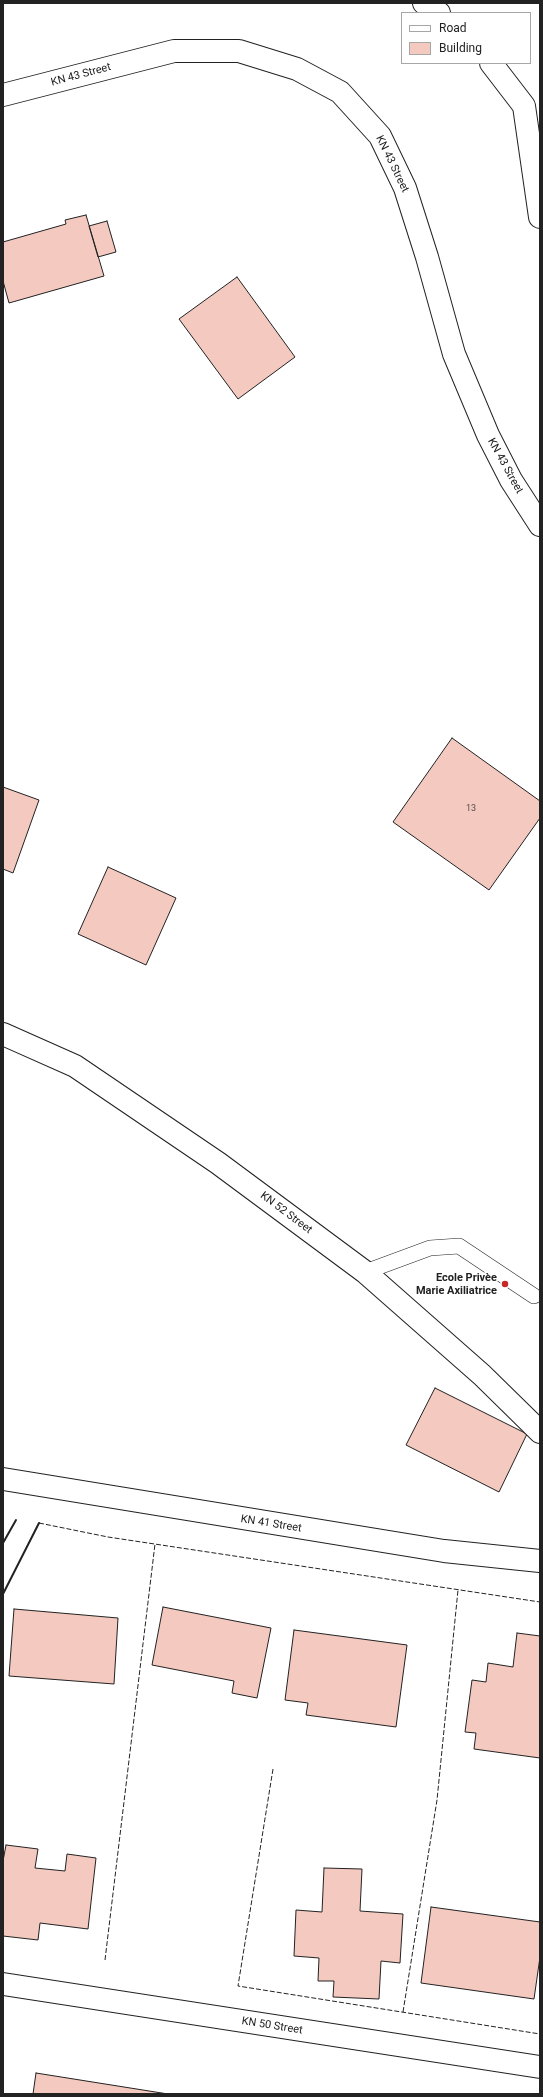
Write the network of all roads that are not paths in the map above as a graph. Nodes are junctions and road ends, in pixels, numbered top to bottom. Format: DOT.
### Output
graph roads {
  1 [pos="424,3"];
  2 [pos="438,12"];
  3 [pos="492,64"];
  4 [pos="3,95"];
  5 [pos="540,218"];
  6 [pos="540,525"];
  7 [pos="3,1034"];
  8 [pos="365,1272"];
  9 [pos="534,1296"];
  10 [pos="540,1432"];
  11 [pos="3,1479"];
  12 [pos="540,1561"];
  13 [pos="3,1984"];
  14 [pos="540,2067"];
  1 -- 2 [label="street"];
  3 -- 5 [label="street"];
  4 -- 6 [label="street, KN 43 Street"];
  7 -- 8 [label="street, KN 52 Street"];
  8 -- 9 [label="lane"];
  8 -- 10 [label="street, KN 52 Street"];
  11 -- 12 [label="street, KN 41 Street"];
  13 -- 14 [label="street, KN 50 Street"];
}
